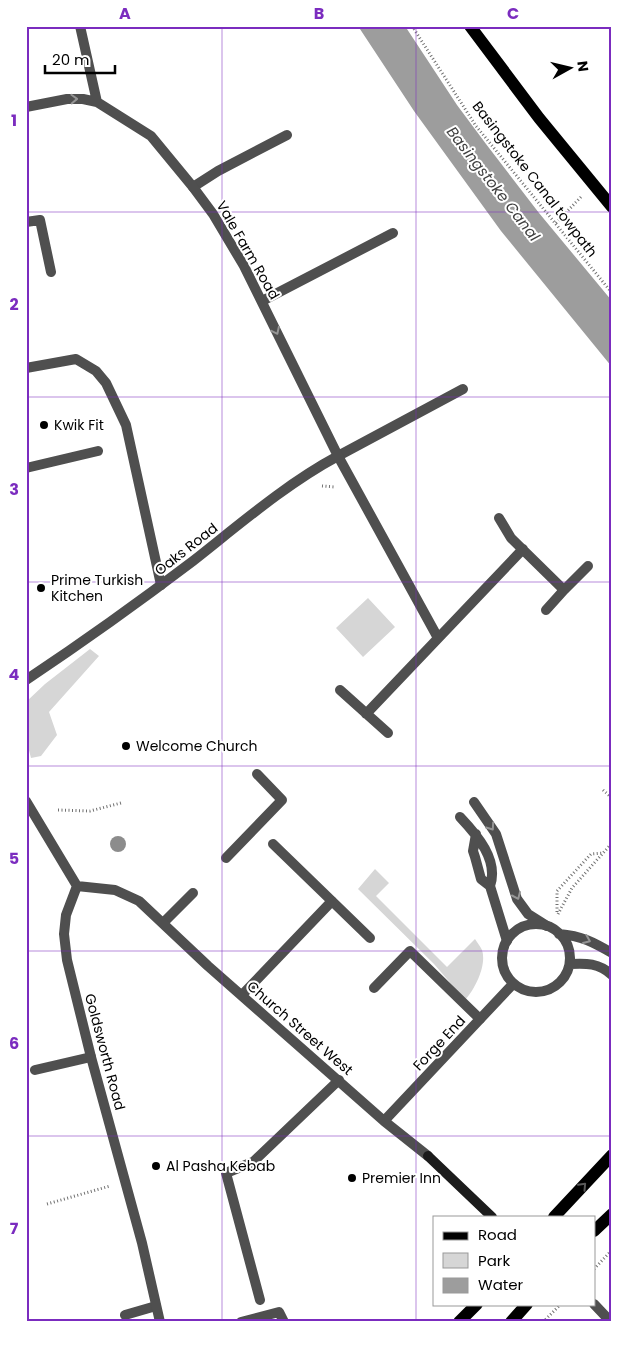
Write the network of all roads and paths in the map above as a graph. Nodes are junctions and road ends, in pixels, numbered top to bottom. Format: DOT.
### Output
graph roads {
  1 [pos="80,26"];
  2 [pos="412,26"];
  3 [pos="470,26"];
  4 [pos="97,102"];
  5 [pos="26,107"];
  6 [pos="287,135"];
  7 [pos="594,186"];
  8 [pos="193,187"];
  9 [pos="612,207"];
  10 [pos="26,222"];
  11 [pos="556,224"];
  12 [pos="393,233"];
  13 [pos="51,272"];
  14 [pos="612,293"];
  15 [pos="262,301"];
  16 [pos="26,368"];
  17 [pos="463,389"];
  18 [pos="98,451"];
  19 [pos="338,456"];
  20 [pos="26,468"];
  21 [pos="318,486"];
  22 [pos="342,490"];
  23 [pos="500,518"];
  24 [pos="523,549"];
  25 [pos="588,566"];
  26 [pos="161,585"];
  27 [pos="564,590"];
  28 [pos="546,610"];
  29 [pos="438,638"];
  30 [pos="26,680"];
  31 [pos="340,690"];
  32 [pos="366,714"];
  33 [pos="388,733"];
  34 [pos="257,774"];
  35 [pos="603,790"];
  36 [pos="612,798"];
  37 [pos="26,801"];
  38 [pos="474,802"];
  39 [pos="122,803"];
  40 [pos="58,810"];
  41 [pos="460,816"];
  42 [pos="612,843"];
  43 [pos="273,844"];
  44 [pos="603,853"];
  45 [pos="226,858"];
  46 [pos="77,886"];
  47 [pos="193,893"];
  48 [pos="332,901"];
  49 [pos="163,923"];
  50 [pos="547,926"];
  51 [pos="560,934"];
  52 [pos="370,938"];
  53 [pos="507,941"];
  54 [pos="612,953"];
  55 [pos="570,964"];
  56 [pos="612,975"];
  57 [pos="513,984"];
  58 [pos="374,988"];
  59 [pos="242,995"];
  60 [pos="480,1019"];
  61 [pos="91,1057"];
  62 [pos="35,1070"];
  63 [pos="339,1080"];
  64 [pos="384,1121"];
  65 [pos="612,1155"];
  66 [pos="110,1186"];
  67 [pos="46,1204"];
  68 [pos="612,1214"];
  69 [pos="491,1216"];
  70 [pos="555,1216"];
  71 [pos="596,1229"];
  72 [pos="612,1250"];
  73 [pos="596,1267"];
  74 [pos="260,1300"];
  75 [pos="156,1306"];
  76 [pos="475,1306"];
  77 [pos="525,1306"];
  78 [pos="560,1306"];
  79 [pos="596,1306"];
  80 [pos="125,1315"];
  81 [pos="160,1322"];
  82 [pos="241,1322"];
  83 [pos="284,1322"];
  84 [pos="459,1322"];
  85 [pos="511,1322"];
  86 [pos="543,1322"];
  87 [pos="611,1322"];
  1 -- 4 [label="street"];
  2 -- 11 [label="path, Basingstoke Canal towpath"];
  3 -- 7 [label="main road"];
  5 -- 4 [label="street, Vale Farm Road, one-way"];
  4 -- 8 [label="street, Vale Farm Road"];
  6 -- 8 [label="street"];
  7 -- 9 [label="main road"];
  7 -- 11 [label="path"];
  8 -- 15 [label="street, Vale Farm Road"];
  10 -- 13 [label="street"];
  11 -- 14 [label="path, Basingstoke Canal towpath"];
  12 -- 15 [label="street"];
  15 -- 19 [label="street, Vale Farm Road, one-way"];
  16 -- 26 [label="street"];
  17 -- 19 [label="street, Oaks Road"];
  18 -- 20 [label="street"];
  19 -- 26 [label="street, Oaks Road"];
  19 -- 29 [label="street, Vale Farm Road"];
  21 -- 22 [label="path"];
  23 -- 24 [label="street"];
  24 -- 27 [label="street"];
  24 -- 29 [label="street"];
  25 -- 27 [label="street"];
  26 -- 30 [label="street, Oaks Road"];
  27 -- 28 [label="street"];
  29 -- 32 [label="street"];
  31 -- 32 [label="street"];
  32 -- 33 [label="street"];
  34 -- 45 [label="street"];
  35 -- 36 [label="path"];
  37 -- 46 [label="street"];
  38 -- 50 [label="street, one-way"];
  39 -- 40 [label="path"];
  41 -- 53 [label="street"];
  42 -- 44 [label="path"];
  43 -- 48 [label="street"];
  44 -- 44 [label="path"];
  46 -- 49 [label="street, Church Street West"];
  46 -- 61 [label="street, Goldsworth Road"];
  47 -- 49 [label="street"];
  48 -- 52 [label="street"];
  48 -- 59 [label="street"];
  49 -- 59 [label="street, Church Street West"];
  50 -- 51 [label="street"];
  50 -- 53 [label="street"];
  51 -- 54 [label="street, one-way"];
  51 -- 55 [label="street"];
  53 -- 57 [label="street"];
  55 -- 56 [label="street"];
  55 -- 57 [label="street"];
  57 -- 60 [label="street, Forge End"];
  58 -- 60 [label="street"];
  59 -- 63 [label="street, Church Street West"];
  60 -- 64 [label="street, Forge End"];
  61 -- 62 [label="street"];
  61 -- 75 [label="street, Goldsworth Road"];
  63 -- 64 [label="street, Church Street West"];
  63 -- 74 [label="street"];
  64 -- 69 [label="street, Church Street West"];
  70 -- 65 [label="main road, one-way"];
  66 -- 67 [label="path"];
  68 -- 71 [label="main road"];
  72 -- 73 [label="path"];
  75 -- 80 [label="street"];
  75 -- 81 [label="street, Goldsworth Road"];
  76 -- 84 [label="main road"];
  77 -- 85 [label="main road"];
  78 -- 86 [label="path"];
  79 -- 87 [label="street"];
  82 -- 83 [label="street"];
}
